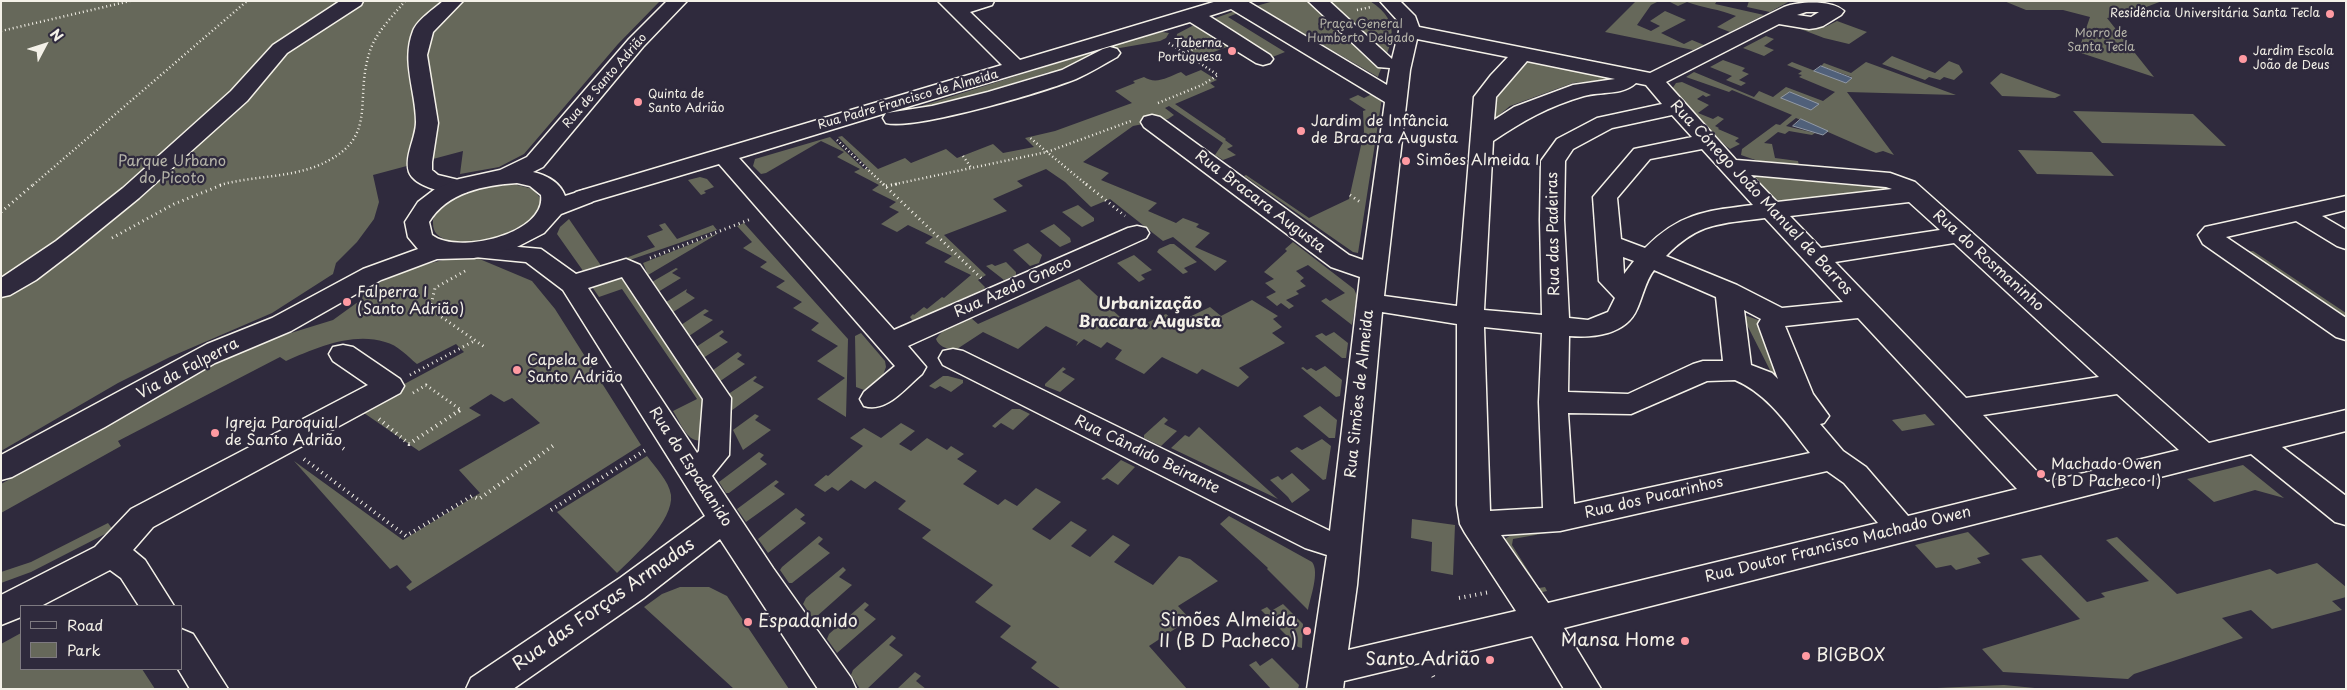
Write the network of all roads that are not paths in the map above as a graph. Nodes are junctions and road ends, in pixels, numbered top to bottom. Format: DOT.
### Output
graph roads {
  1 [pos="354,1"];
  2 [pos="454,1"];
  3 [pos="678,1"];
  4 [pos="985,1"];
  5 [pos="1318,1"];
  6 [pos="1389,1"];
  7 [pos="1235,2"];
  8 [pos="951,5"];
  9 [pos="1184,17"];
  10 [pos="1776,18"];
  11 [pos="1409,31"];
  12 [pos="1102,49"];
  13 [pos="1521,55"];
  14 [pos="1263,59"];
  15 [pos="1385,63"];
  16 [pos="1017,68"];
  17 [pos="1643,78"];
  18 [pos="1397,100"];
  19 [pos="1677,107"];
  20 [pos="872,110"];
  21 [pos="1148,119"];
  22 [pos="1483,138"];
  23 [pos="1708,141"];
  24 [pos="724,155"];
  25 [pos="1729,166"];
  26 [pos="430,180"];
  27 [pos="459,187"];
  28 [pos="1914,194"];
  29 [pos="545,195"];
  30 [pos="2346,203"];
  31 [pos="1772,210"];
  32 [pos="2300,213"];
  33 [pos="420,219"];
  34 [pos="1132,226"];
  35 [pos="1960,235"];
  36 [pos="2346,241"];
  37 [pos="1608,243"];
  38 [pos="2222,247"];
  39 [pos="441,251"];
  40 [pos="2193,252"];
  41 [pos="532,255"];
  42 [pos="1815,257"];
  43 [pos="1649,258"];
  44 [pos="473,259"];
  45 [pos="376,271"];
  46 [pos="1374,272"];
  47 [pos="572,284"];
  48 [pos="1,290"];
  49 [pos="1728,291"];
  50 [pos="1628,296"];
  51 [pos="1370,302"];
  52 [pos="1864,309"];
  53 [pos="1470,317"];
  54 [pos="1778,317"];
  55 [pos="1556,326"];
  56 [pos="2346,331"];
  57 [pos="890,343"];
  58 [pos="343,354"];
  59 [pos="953,358"];
  60 [pos="1738,370"];
  61 [pos="2122,383"];
  62 [pos="874,399"];
  63 [pos="1553,402"];
  64 [pos="1958,409"];
  65 [pos="2346,420"];
  66 [pos="2257,443"];
  67 [pos="2203,455"];
  68 [pos="1843,467"];
  69 [pos="1,470"];
  70 [pos="694,474"];
  71 [pos="2041,495"];
  72 [pos="2346,513"];
  73 [pos="724,519"];
  74 [pos="1560,519"];
  75 [pos="1476,524"];
  76 [pos="1902,530"];
  77 [pos="1344,548"];
  78 [pos="107,556"];
  79 [pos="156,605"];
  80 [pos="1,611"];
  81 [pos="1540,619"];
  82 [pos="182,646"];
  83 [pos="1327,679"];
  84 [pos="831,686"];
  85 [pos="210,689"];
  86 [pos="484,689"];
  87 [pos="1583,689"];
  1 -- 48 [label="street"];
  2 -- 26 [label="street"];
  3 -- 29 [label="street, Rua de Santo Adrião"];
  4 -- 8 [label="street"];
  5 -- 15 [label="street"];
  6 -- 11 [label="street"];
  7 -- 9 [label="street, Rua Padre Francisco de Almeida"];
  7 -- 18 [label="street"];
  8 -- 16 [label="street"];
  9 -- 12 [label="street, Rua Padre Francisco de Almeida"];
  9 -- 12 [label="street"];
  9 -- 14 [label="street"];
  10 -- 17 [label="street"];
  11 -- 13 [label="street"];
  11 -- 18 [label="street"];
  12 -- 16 [label="street, Rua Padre Francisco de Almeida"];
  12 -- 20 [label="street"];
  13 -- 17 [label="street"];
  13 -- 22 [label="street"];
  16 -- 20 [label="street, Rua Padre Francisco de Almeida"];
  17 -- 19 [label="street, Rua Cónego João Manuel de Barros"];
  17 -- 22 [label="street"];
  18 -- 46 [label="street, Rua Simões de Almeida"];
  19 -- 23 [label="street, Rua Cónego João Manuel de Barros"];
  19 -- 55 [label="street, Rua das Padeiras"];
  20 -- 24 [label="street, Rua Padre Francisco de Almeida"];
  21 -- 46 [label="street, Rua Bracara Augusta"];
  22 -- 53 [label="street"];
  23 -- 25 [label="street, Rua Cónego João Manuel de Barros"];
  23 -- 37 [label="street"];
  24 -- 29 [label="street, Rua Padre Francisco de Almeida"];
  24 -- 57 [label="street"];
  25 -- 28 [label="street, Rua do Rosmaninho"];
  25 -- 31 [label="street, Rua Cónego João Manuel de Barros"];
  26 -- 27 [label="street"];
  26 -- 33 [label="street"];
  27 -- 29 [label="street, Via da Falperra"];
  27 -- 33 [label="street, Via da Falperra"];
  28 -- 31 [label="street"];
  28 -- 35 [label="street, Rua do Rosmaninho"];
  29 -- 41 [label="street"];
  29 -- 44 [label="street, Via da Falperra"];
  30 -- 32 [label="street"];
  31 -- 42 [label="street, Rua Cónego João Manuel de Barros"];
  31 -- 43 [label="street"];
  32 -- 36 [label="street"];
  32 -- 38 [label="street"];
  33 -- 39 [label="street"];
  33 -- 45 [label="street, Via da Falperra"];
  34 -- 57 [label="street, Rua Azedo Gneco"];
  35 -- 42 [label="street"];
  35 -- 61 [label="street, Rua do Rosmaninho"];
  37 -- 43 [label="street"];
  37 -- 50 [label="street"];
  38 -- 40 [label="street"];
  38 -- 56 [label="street"];
  39 -- 44 [label="street, Via da Falperra"];
  39 -- 45 [label="street, Via da Falperra"];
  41 -- 44 [label="street"];
  41 -- 47 [label="street, Rua do Espadanido"];
  42 -- 52 [label="street, Rua Cónego João Manuel de Barros"];
  43 -- 49 [label="street"];
  43 -- 50 [label="street"];
  45 -- 69 [label="street, Via da Falperra"];
  46 -- 51 [label="street, Rua Simões de Almeida"];
  47 -- 70 [label="street, Rua do Espadanido"];
  47 -- 70 [label="street"];
  49 -- 54 [label="street"];
  49 -- 60 [label="street"];
  50 -- 55 [label="street"];
  51 -- 53 [label="street"];
  51 -- 77 [label="street, Rua Simões de Almeida"];
  52 -- 54 [label="street"];
  52 -- 64 [label="street, Rua Cónego João Manuel de Barros"];
  53 -- 55 [label="street"];
  53 -- 75 [label="street"];
  54 -- 68 [label="street"];
  55 -- 63 [label="street, Rua das Padeiras"];
  57 -- 62 [label="street"];
  58 -- 78 [label="street"];
  59 -- 77 [label="street, Rua Cândido Beirante"];
  60 -- 63 [label="street"];
  60 -- 68 [label="street"];
  61 -- 64 [label="street"];
  61 -- 67 [label="street, Rua do Rosmaninho"];
  63 -- 74 [label="street, Rua das Padeiras"];
  64 -- 71 [label="street, Rua Cónego João Manuel de Barros"];
  65 -- 66 [label="street, Rua Doutor Francisco Machado Owen"];
  66 -- 67 [label="street, Rua Doutor Francisco Machado Owen"];
  66 -- 72 [label="street"];
  67 -- 71 [label="street, Rua Doutor Francisco Machado Owen"];
  68 -- 74 [label="street, Rua dos Pucarinhos"];
  68 -- 76 [label="street"];
  70 -- 73 [label="street, Rua do Espadanido"];
  71 -- 76 [label="street, Rua Doutor Francisco Machado Owen"];
  73 -- 84 [label="street, Rua do Espadanido"];
  73 -- 86 [label="street, Rua das Forças Armadas"];
  74 -- 75 [label="street, Rua dos Pucarinhos"];
  75 -- 81 [label="street"];
  76 -- 81 [label="street, Rua Doutor Francisco Machado Owen"];
  77 -- 83 [label="street, Rua Simões de Almeida"];
  78 -- 79 [label="street"];
  78 -- 80 [label="street"];
  81 -- 83 [label="street, Rua Doutor Francisco Machado Owen"];
  81 -- 87 [label="street"];
  82 -- 85 [label="street"];
}
